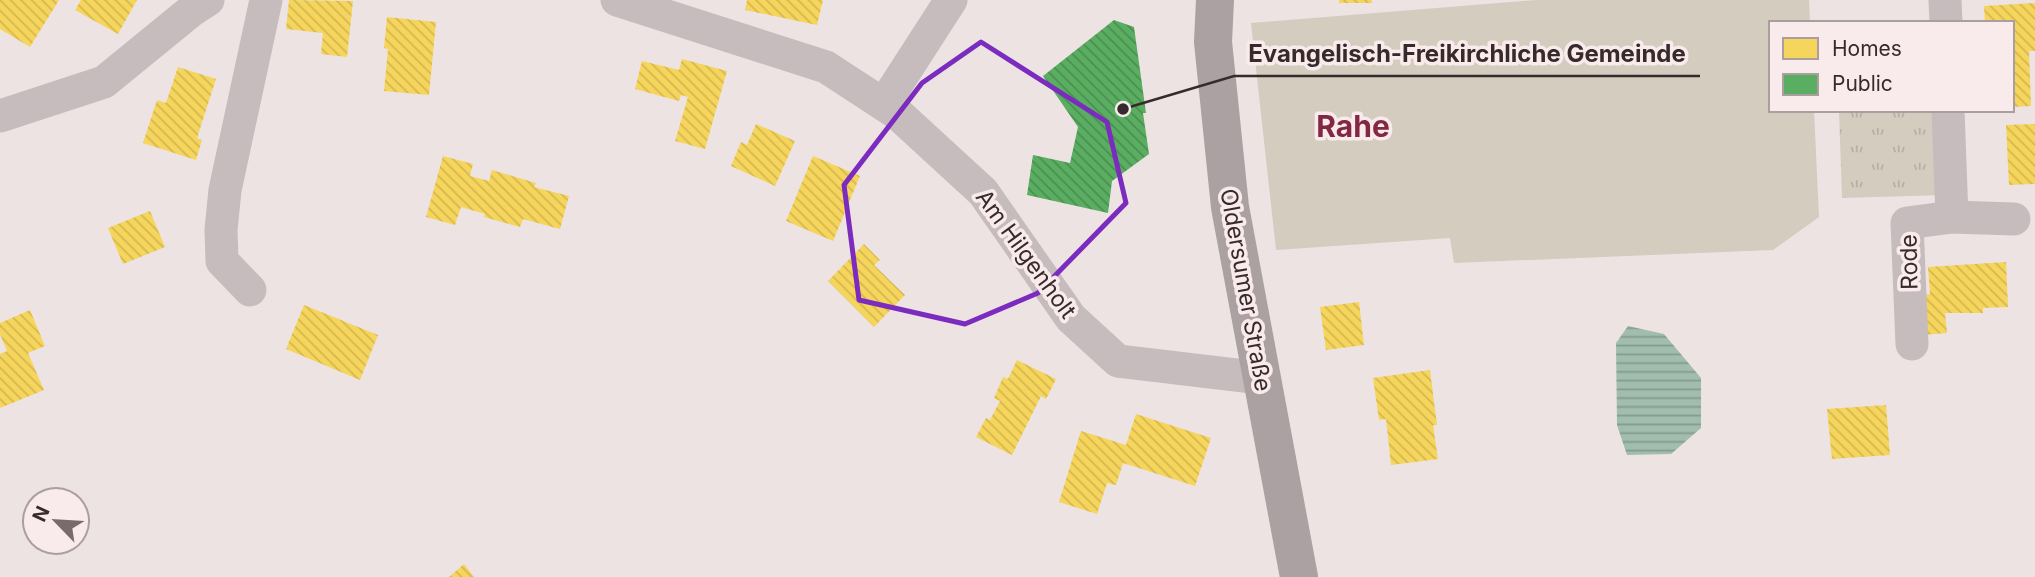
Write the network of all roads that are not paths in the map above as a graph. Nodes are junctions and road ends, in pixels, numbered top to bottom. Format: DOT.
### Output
graph roads {
  1 [pos="208,0"];
  2 [pos="266,0"];
  3 [pos="617,0"];
  4 [pos="951,0"];
  5 [pos="1215,0"];
  6 [pos="1945,0"];
  7 [pos="1946,21"];
  8 [pos="884,104"];
  9 [pos="1948,112"];
  10 [pos="0,116"];
  11 [pos="1952,217"];
  12 [pos="2014,219"];
  13 [pos="250,290"];
  14 [pos="1912,344"];
  15 [pos="1261,378"];
  16 [pos="1299,577"];
  1 -- 10 [label="street"];
  2 -- 13 [label="street"];
  3 -- 8 [label="street, Am Hilgenholt"];
  4 -- 8 [label="street"];
  5 -- 15 [label="main road, Oldersumer Straße"];
  6 -- 7 [label="street"];
  8 -- 15 [label="street, Am Hilgenholt"];
  9 -- 11 [label="street, Rode"];
  11 -- 12 [label="street, Rode"];
  11 -- 14 [label="street, Rode"];
  15 -- 16 [label="main road, Oldersumer Straße"];
}
